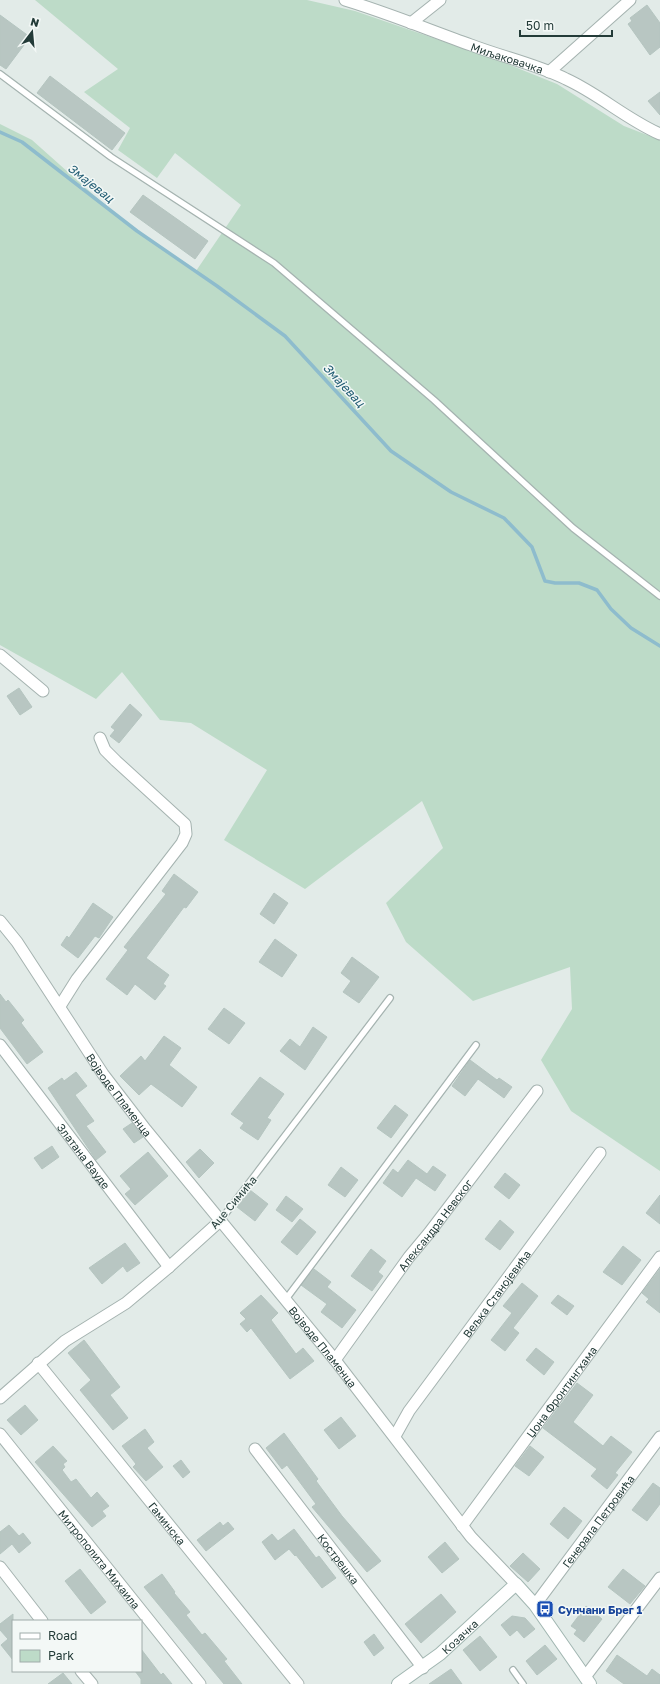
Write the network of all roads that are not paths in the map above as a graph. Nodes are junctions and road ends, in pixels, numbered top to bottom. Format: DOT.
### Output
graph roads {
  1 [pos="345,0"];
  2 [pos="440,0"];
  3 [pos="630,0"];
  4 [pos="412,23"];
  5 [pos="549,72"];
  6 [pos="0,74"];
  7 [pos="660,134"];
  8 [pos="660,596"];
  9 [pos="0,655"];
  10 [pos="43,691"];
  11 [pos="100,738"];
  12 [pos="0,921"];
  13 [pos="390,998"];
  14 [pos="60,1006"];
  15 [pos="0,1045"];
  16 [pos="476,1045"];
  17 [pos="538,1091"];
  18 [pos="600,1153"];
  19 [pos="220,1221"];
  20 [pos="660,1257"];
  21 [pos="169,1268"];
  22 [pos="286,1299"];
  23 [pos="335,1360"];
  24 [pos="38,1363"];
  25 [pos="0,1398"];
  26 [pos="0,1434"];
  27 [pos="395,1436"];
  28 [pos="660,1437"];
  29 [pos="255,1448"];
  30 [pos="462,1526"];
  31 [pos="0,1567"];
  32 [pos="660,1578"];
  33 [pos="516,1584"];
  34 [pos="535,1605"];
  35 [pos="41,1620"];
  36 [pos="423,1668"];
  37 [pos="513,1670"];
  38 [pos="82,1672"];
  39 [pos="588,1681"];
  40 [pos="92,1684"];
  41 [pos="200,1684"];
  42 [pos="298,1684"];
  43 [pos="398,1684"];
  44 [pos="523,1684"];
  1 -- 4 [label="street, Миљаковачка"];
  2 -- 4 [label="street"];
  3 -- 5 [label="street"];
  4 -- 5 [label="street, Миљаковачка"];
  5 -- 7 [label="street, Миљаковачка"];
  6 -- 8 [label="lane"];
  9 -- 10 [label="street"];
  11 -- 14 [label="street"];
  12 -- 14 [label="street, Војводе Пламенца"];
  13 -- 19 [label="lane, Аце Симића"];
  14 -- 19 [label="street, Војводе Пламенца"];
  15 -- 21 [label="street, Златана Вауде"];
  16 -- 22 [label="lane"];
  17 -- 23 [label="street, Александра Невског"];
  18 -- 27 [label="street, Вељка Станојевића"];
  19 -- 21 [label="street, Аце Симића"];
  19 -- 22 [label="street, Војводе Пламенца"];
  20 -- 30 [label="street, Џона Фронтингхама"];
  21 -- 24 [label="street, Аце Симића"];
  22 -- 23 [label="street, Војводе Пламенца"];
  23 -- 27 [label="street, Војводе Пламенца"];
  24 -- 25 [label="street, Аце Симића"];
  24 -- 42 [label="street, Гаминска"];
  26 -- 41 [label="street, Митрополита Михаила"];
  27 -- 30 [label="street, Војводе Пламенца"];
  28 -- 34 [label="street, Генерала Петровића"];
  29 -- 36 [label="street, Кострешка"];
  30 -- 33 [label="street, Војводе Пламенца"];
  31 -- 35 [label="street"];
  32 -- 39 [label="street"];
  33 -- 34 [label="street, Војводе Пламенца"];
  33 -- 36 [label="street, Козачка"];
  34 -- 39 [label="street, Војводе Пламенца"];
  36 -- 43 [label="street, Козачка"];
  37 -- 44 [label="lane"];
  38 -- 40 [label="street"];
}
